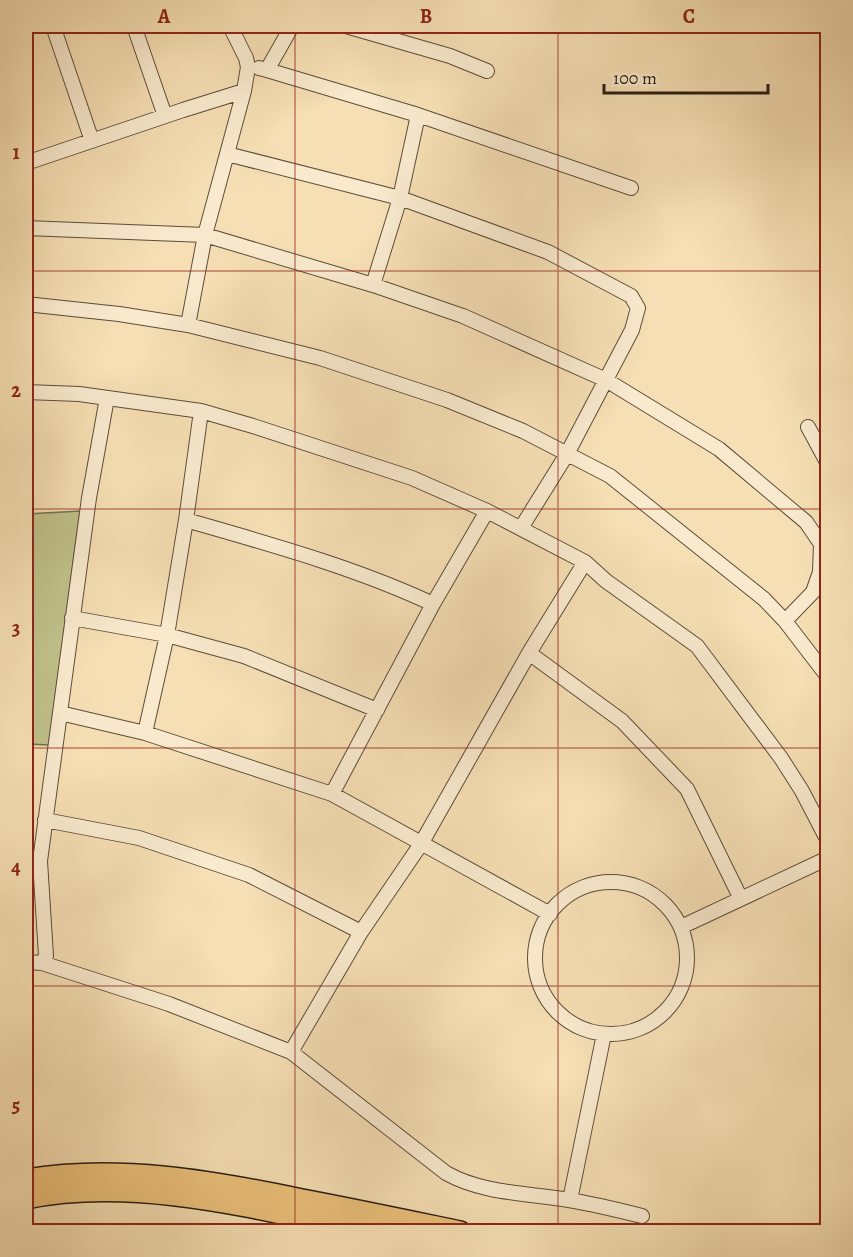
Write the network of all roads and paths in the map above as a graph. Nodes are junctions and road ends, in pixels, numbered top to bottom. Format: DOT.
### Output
graph roads {
  1 [pos="52,26"];
  2 [pos="134,26"];
  3 [pos="230,26"];
  4 [pos="292,26"];
  5 [pos="346,26"];
  6 [pos="380,30"];
  7 [pos="248,67"];
  8 [pos="267,70"];
  9 [pos="487,71"];
  10 [pos="244,91"];
  11 [pos="418,114"];
  12 [pos="165,116"];
  13 [pos="92,141"];
  14 [pos="227,154"];
  15 [pos="26,163"];
  16 [pos="631,188"];
  17 [pos="400,198"];
  18 [pos="26,228"];
  19 [pos="205,236"];
  20 [pos="373,285"];
  21 [pos="26,304"];
  22 [pos="188,325"];
  23 [pos="606,380"];
  24 [pos="26,392"];
  25 [pos="107,398"];
  26 [pos="201,411"];
  27 [pos="808,427"];
  28 [pos="567,454"];
  29 [pos="828,464"];
  30 [pos="487,511"];
  31 [pos="186,520"];
  32 [pos="521,528"];
  33 [pos="585,562"];
  34 [pos="433,604"];
  35 [pos="72,618"];
  36 [pos="785,621"];
  37 [pos="167,635"];
  38 [pos="529,653"];
  39 [pos="828,677"];
  40 [pos="377,710"];
  41 [pos="60,713"];
  42 [pos="145,733"];
  43 [pos="332,794"];
  44 [pos="45,820"];
  45 [pos="828,842"];
  46 [pos="421,844"];
  47 [pos="828,858"];
  48 [pos="741,899"];
  49 [pos="550,914"];
  50 [pos="681,927"];
  51 [pos="361,932"];
  52 [pos="26,962"];
  53 [pos="42,963"];
  54 [pos="604,1034"];
  55 [pos="291,1052"];
  56 [pos="26,1180"];
  57 [pos="26,1198"];
  58 [pos="570,1200"];
  59 [pos="642,1216"];
  60 [pos="371,1232"];
  61 [pos="459,1232"];
  1 -- 13 [label="street"];
  2 -- 12 [label="street"];
  3 -- 7 [label="street"];
  4 -- 8 [label="street"];
  5 -- 6 [label="street"];
  6 -- 9 [label="street"];
  7 -- 8 [label="street"];
  7 -- 10 [label="street"];
  8 -- 11 [label="street"];
  10 -- 12 [label="street"];
  10 -- 14 [label="street"];
  11 -- 16 [label="street"];
  11 -- 17 [label="street"];
  12 -- 13 [label="street"];
  13 -- 15 [label="street"];
  14 -- 17 [label="street"];
  14 -- 19 [label="street"];
  17 -- 20 [label="street"];
  17 -- 23 [label="street"];
  18 -- 19 [label="street"];
  19 -- 20 [label="street"];
  19 -- 22 [label="street"];
  20 -- 23 [label="street"];
  21 -- 22 [label="street"];
  22 -- 28 [label="street"];
  23 -- 28 [label="street"];
  23 -- 36 [label="street"];
  24 -- 25 [label="street"];
  25 -- 26 [label="street"];
  25 -- 35 [label="street"];
  26 -- 30 [label="street"];
  26 -- 31 [label="street"];
  27 -- 29 [label="street"];
  28 -- 32 [label="street"];
  28 -- 36 [label="street"];
  30 -- 32 [label="street"];
  30 -- 34 [label="street"];
  31 -- 34 [label="street"];
  31 -- 37 [label="street"];
  32 -- 33 [label="street"];
  33 -- 38 [label="street"];
  33 -- 45 [label="street"];
  34 -- 40 [label="street"];
  35 -- 37 [label="street"];
  35 -- 41 [label="street"];
  36 -- 39 [label="street"];
  37 -- 40 [label="street"];
  37 -- 42 [label="street"];
  38 -- 46 [label="street"];
  38 -- 48 [label="street"];
  40 -- 43 [label="street"];
  41 -- 42 [label="street"];
  41 -- 44 [label="street"];
  42 -- 43 [label="street"];
  43 -- 46 [label="street"];
  44 -- 51 [label="street"];
  44 -- 53 [label="street"];
  46 -- 49 [label="street"];
  46 -- 51 [label="street"];
  47 -- 48 [label="street"];
  48 -- 50 [label="street"];
  49 -- 50 [label="street"];
  49 -- 54 [label="street"];
  50 -- 54 [label="street"];
  51 -- 55 [label="street"];
  52 -- 53 [label="street"];
  53 -- 55 [label="street"];
  54 -- 58 [label="street"];
  55 -- 58 [label="street"];
  56 -- 61 [label="highway"];
  57 -- 60 [label="highway"];
  58 -- 59 [label="street"];
}
